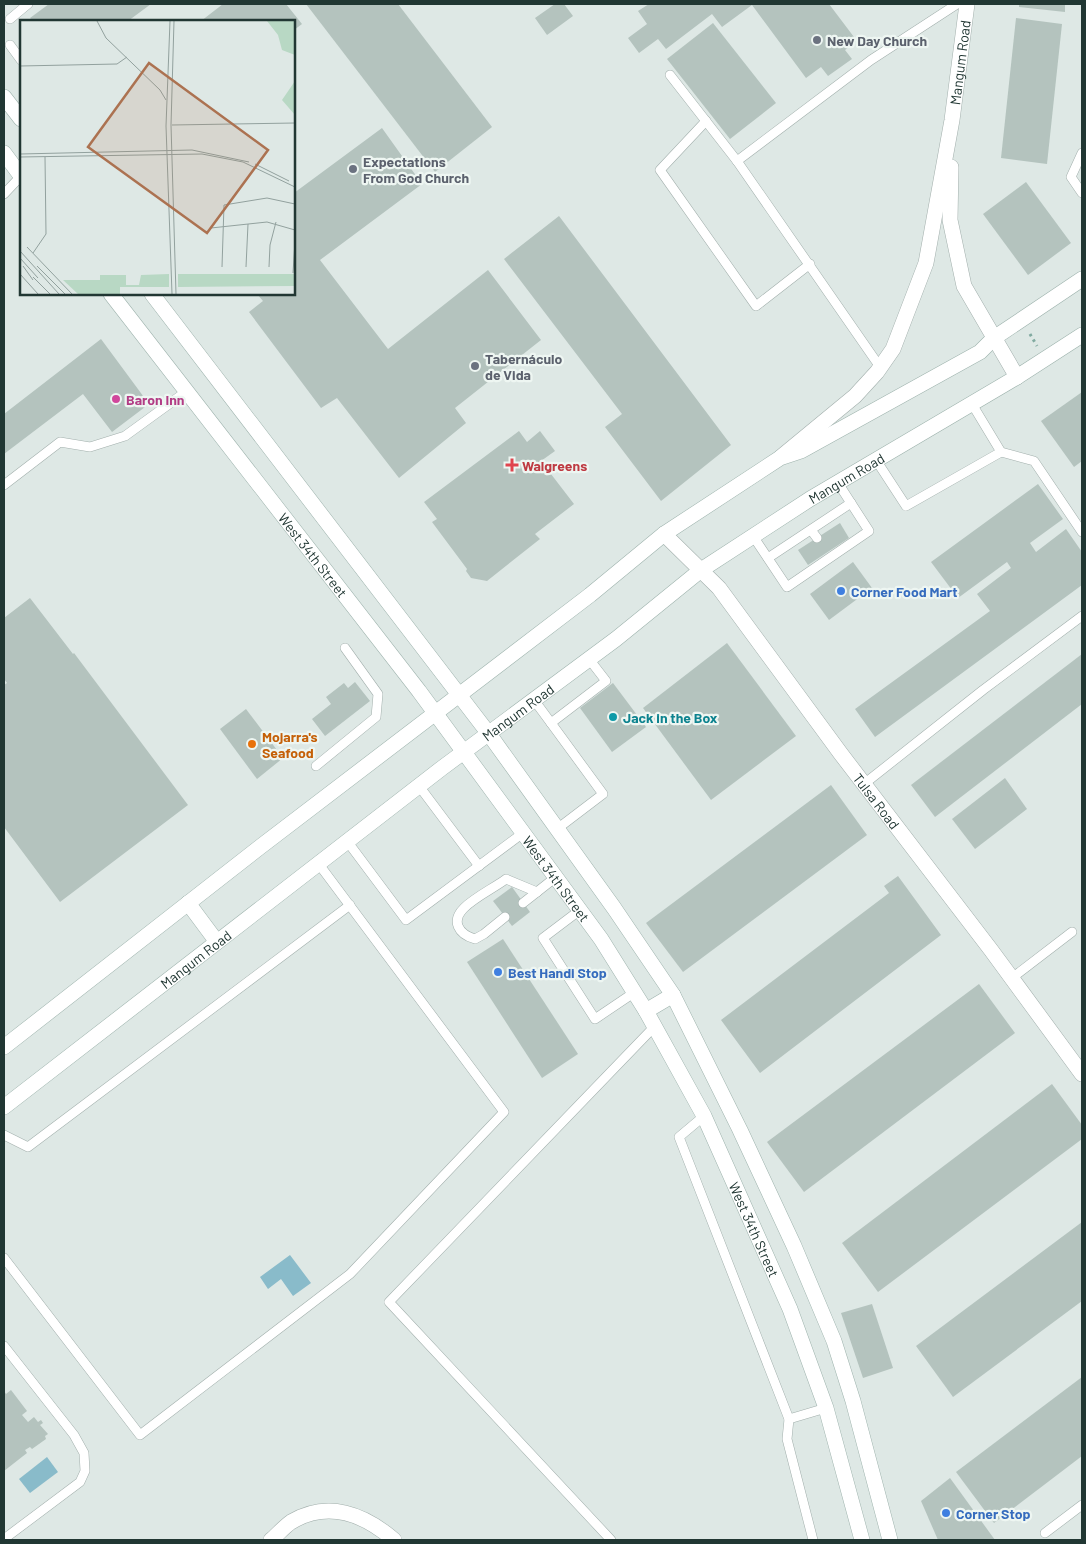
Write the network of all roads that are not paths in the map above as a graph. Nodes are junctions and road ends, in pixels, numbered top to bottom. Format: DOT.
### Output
graph roads {
  1 [pos="28,4"];
  2 [pos="958,4"];
  3 [pos="967,4"];
  4 [pos="10,19"];
  5 [pos="10,45"];
  6 [pos="20,59"];
  7 [pos="670,75"];
  8 [pos="4,97"];
  9 [pos="20,118"];
  10 [pos="952,120"];
  11 [pos="706,121"];
  12 [pos="4,153"];
  13 [pos="1082,153"];
  14 [pos="737,161"];
  15 [pos="20,175"];
  16 [pos="20,177"];
  17 [pos="1082,193"];
  18 [pos="4,194"];
  19 [pos="810,264"];
  20 [pos="1082,279"];
  21 [pos="112,295"];
  22 [pos="153,295"];
  23 [pos="1082,335"];
  24 [pos="994,338"];
  25 [pos="880,367"];
  26 [pos="1017,378"];
  27 [pos="187,391"];
  28 [pos="972,404"];
  29 [pos="1001,452"];
  30 [pos="780,458"];
  31 [pos="876,460"];
  32 [pos="838,483"];
  33 [pos="4,485"];
  34 [pos="851,503"];
  35 [pos="811,530"];
  36 [pos="1082,532"];
  37 [pos="664,534"];
  38 [pos="753,536"];
  39 [pos="817,538"];
  40 [pos="768,558"];
  41 [pos="700,570"];
  42 [pos="1082,616"];
  43 [pos="345,648"];
  44 [pos="589,659"];
  45 [pos="460,695"];
  46 [pos="534,700"];
  47 [pos="435,714"];
  48 [pos="551,723"];
  49 [pos="489,734"];
  50 [pos="463,752"];
  51 [pos="316,766"];
  52 [pos="864,784"];
  53 [pos="419,786"];
  54 [pos="557,829"];
  55 [pos="523,833"];
  56 [pos="347,841"];
  57 [pos="318,863"];
  58 [pos="479,866"];
  59 [pos="556,877"];
  60 [pos="537,892"];
  61 [pos="188,903"];
  62 [pos="523,903"];
  63 [pos="350,905"];
  64 [pos="580,910"];
  65 [pos="505,917"];
  66 [pos="1072,932"];
  67 [pos="217,942"];
  68 [pos="1012,978"];
  69 [pos="635,992"];
  70 [pos="672,995"];
  71 [pos="646,1011"];
  72 [pos="655,1026"];
  73 [pos="4,1047"];
  74 [pos="1082,1074"];
  75 [pos="4,1107"];
  76 [pos="704,1116"];
  77 [pos="4,1134"];
  78 [pos="4,1258"];
  79 [pos="4,1346"];
  80 [pos="826,1408"];
  81 [pos="789,1418"];
  82 [pos="1082,1505"];
  83 [pos="1045,1533"];
  84 [pos="4,1539"];
  85 [pos="271,1540"];
  86 [pos="394,1540"];
  87 [pos="612,1540"];
  88 [pos="813,1540"];
  89 [pos="862,1540"];
  90 [pos="890,1540"];
  1 -- 4 [label="lane"];
  2 -- 14 [label="lane"];
  3 -- 10 [label="main road, Mangum Road"];
  5 -- 6 [label="lane"];
  7 -- 11 [label="lane"];
  8 -- 9 [label="main road"];
  10 -- 24 [label="main road, Mangum Road"];
  10 -- 25 [label="main road, Mangum Road"];
  11 -- 14 [label="lane"];
  11 -- 19 [label="lane"];
  12 -- 15 [label="main road"];
  13 -- 17 [label="lane"];
  14 -- 19 [label="lane"];
  16 -- 18 [label="lane"];
  19 -- 25 [label="lane"];
  20 -- 24 [label="main road"];
  21 -- 27 [label="main road, West 34th Street"];
  22 -- 45 [label="main road, West 34th Street"];
  23 -- 26 [label="main road"];
  24 -- 26 [label="main road, Mangum Road"];
  24 -- 30 [label="main road, Mangum Road"];
  25 -- 30 [label="main road, Mangum Road"];
  26 -- 28 [label="main road, Mangum Road"];
  27 -- 33 [label="lane"];
  27 -- 47 [label="main road, West 34th Street"];
  28 -- 29 [label="lane"];
  28 -- 31 [label="main road, Mangum Road"];
  29 -- 31 [label="lane"];
  29 -- 36 [label="lane"];
  30 -- 37 [label="main road, Mangum Road"];
  31 -- 32 [label="main road, Mangum Road"];
  32 -- 34 [label="lane"];
  32 -- 38 [label="main road, Mangum Road"];
  34 -- 35 [label="lane"];
  34 -- 40 [label="lane"];
  35 -- 39 [label="lane"];
  35 -- 40 [label="lane"];
  37 -- 41 [label="main road, Tulsa Road"];
  37 -- 45 [label="main road, Mangum Road"];
  38 -- 40 [label="lane"];
  38 -- 41 [label="main road, Mangum Road"];
  41 -- 44 [label="main road, Mangum Road"];
  41 -- 52 [label="main road, Tulsa Road"];
  42 -- 52 [label="lane"];
  43 -- 51 [label="lane"];
  44 -- 46 [label="main road, Mangum Road"];
  44 -- 48 [label="lane"];
  45 -- 47 [label="main road, Mangum Road"];
  45 -- 49 [label="main road, West 34th Street"];
  46 -- 48 [label="lane"];
  46 -- 49 [label="main road, Mangum Road"];
  47 -- 50 [label="main road, West 34th Street"];
  47 -- 61 [label="main road, Mangum Road"];
  48 -- 54 [label="lane"];
  49 -- 50 [label="main road, Mangum Road"];
  49 -- 54 [label="main road, West 34th Street"];
  50 -- 53 [label="main road, Mangum Road"];
  50 -- 55 [label="main road, West 34th Street"];
  52 -- 68 [label="main road, Tulsa Road"];
  53 -- 56 [label="main road, Mangum Road"];
  53 -- 58 [label="lane"];
  54 -- 70 [label="main road, West 34th Street"];
  55 -- 58 [label="lane"];
  55 -- 59 [label="main road, West 34th Street"];
  56 -- 57 [label="main road, Mangum Road"];
  56 -- 58 [label="lane"];
  57 -- 63 [label="lane"];
  57 -- 67 [label="main road, Mangum Road"];
  59 -- 60 [label="lane"];
  59 -- 64 [label="main road, West 34th Street"];
  60 -- 62 [label="lane"];
  60 -- 65 [label="lane"];
  61 -- 67 [label="main road"];
  61 -- 73 [label="main road, Mangum Road"];
  63 -- 77 [label="lane"];
  63 -- 78 [label="lane"];
  64 -- 69 [label="main road, West 34th Street"];
  64 -- 69 [label="lane"];
  66 -- 68 [label="lane"];
  67 -- 75 [label="main road, Mangum Road"];
  68 -- 74 [label="main road, Tulsa Road"];
  69 -- 71 [label="main road, West 34th Street"];
  70 -- 71 [label="main road"];
  70 -- 90 [label="main road, West 34th Street"];
  71 -- 72 [label="main road, West 34th Street"];
  72 -- 76 [label="main road, West 34th Street"];
  72 -- 87 [label="lane"];
  76 -- 80 [label="main road, West 34th Street"];
  76 -- 81 [label="lane"];
  79 -- 84 [label="lane"];
  80 -- 81 [label="lane"];
  80 -- 89 [label="main road, West 34th Street"];
  81 -- 88 [label="lane"];
  82 -- 83 [label="lane"];
  85 -- 86 [label="main road"];
}
